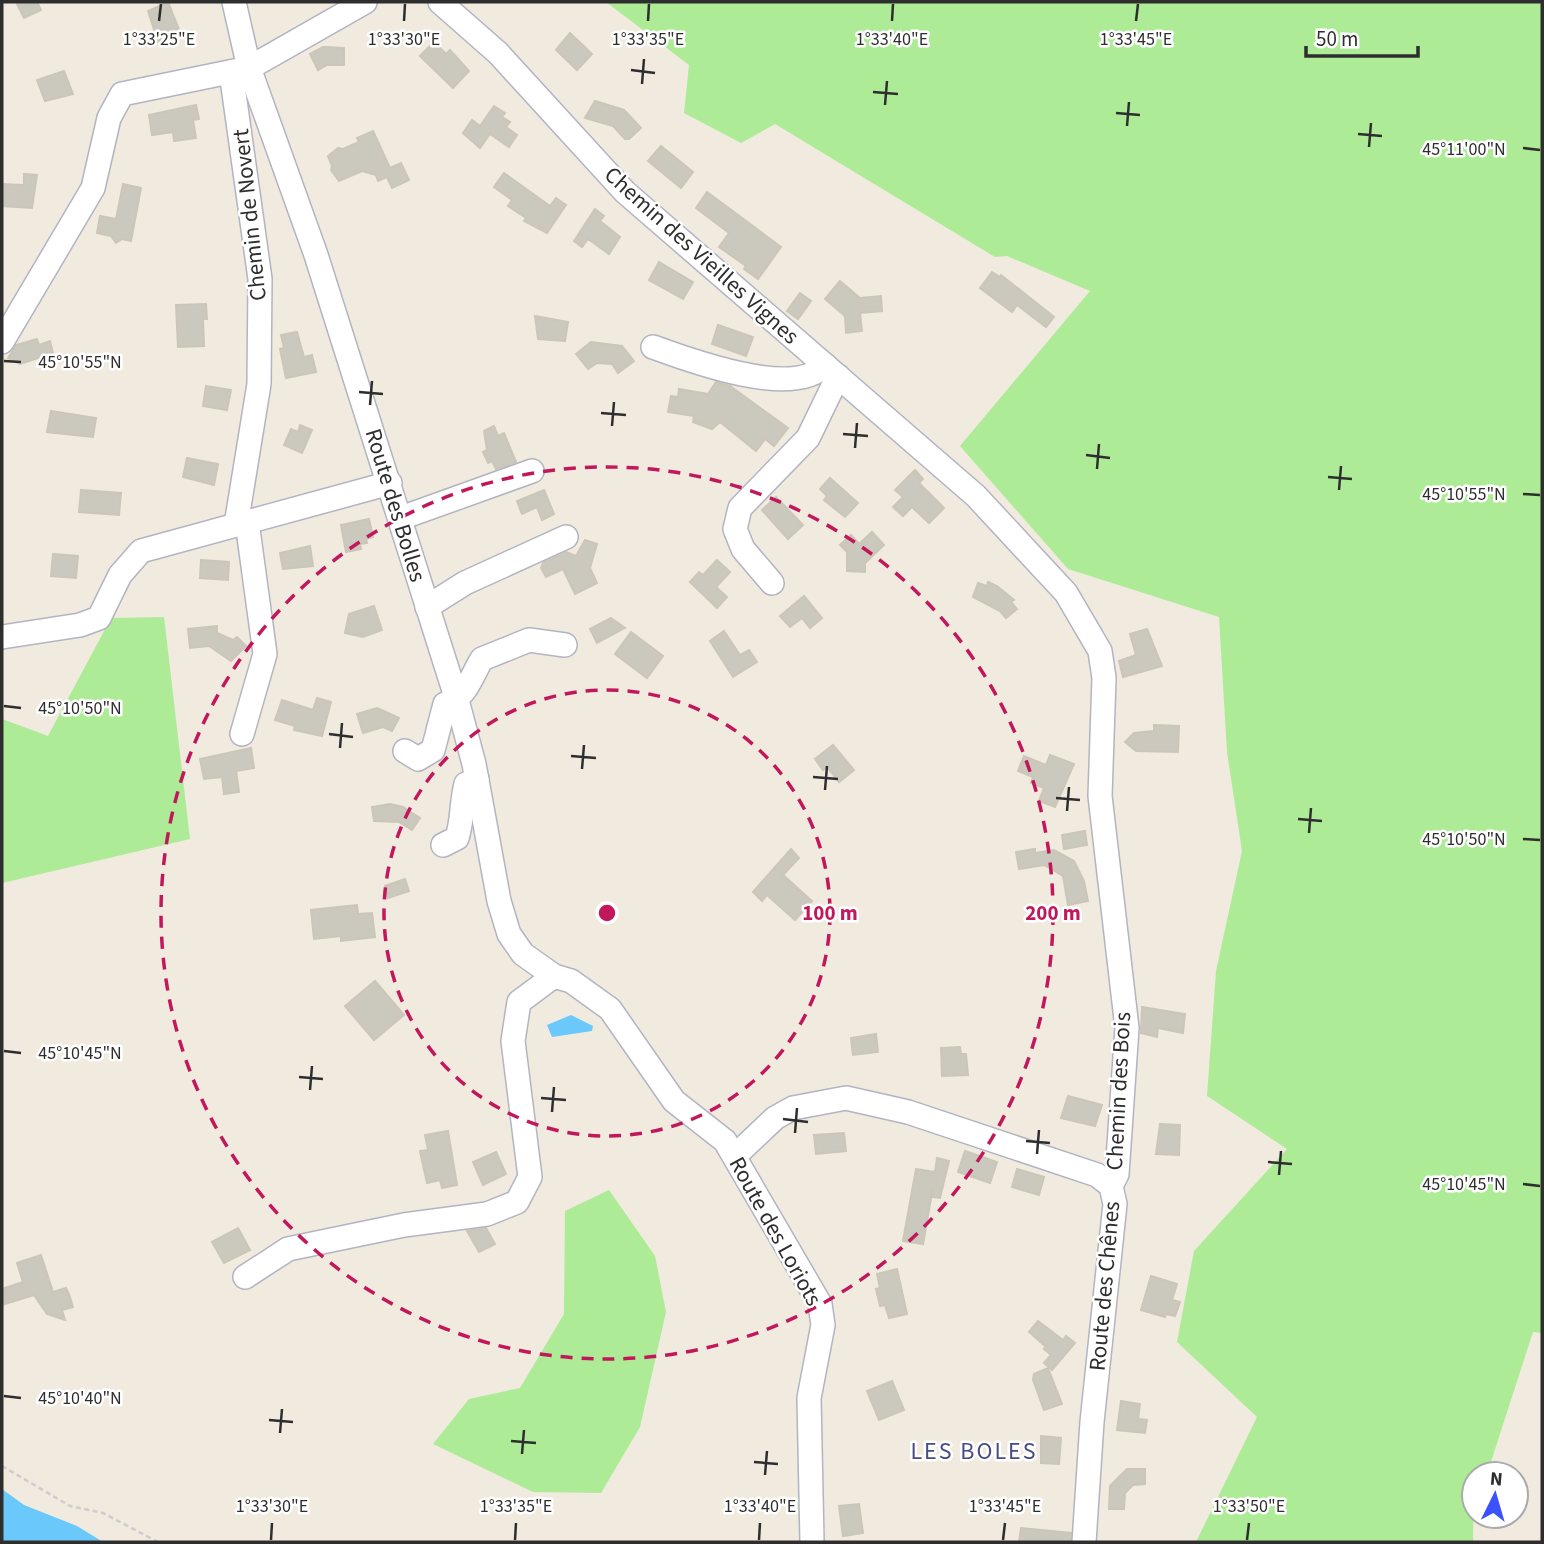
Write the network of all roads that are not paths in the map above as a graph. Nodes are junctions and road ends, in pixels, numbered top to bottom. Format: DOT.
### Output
graph roads {
  1 [pos="234,2"];
  2 [pos="365,2"];
  3 [pos="440,2"];
  4 [pos="240,70"];
  5 [pos="2,342"];
  6 [pos="653,347"];
  7 [pos="832,370"];
  8 [pos="532,471"];
  9 [pos="390,483"];
  10 [pos="976,496"];
  11 [pos="401,518"];
  12 [pos="242,524"];
  13 [pos="566,537"];
  14 [pos="772,583"];
  15 [pos="428,607"];
  16 [pos="2,637"];
  17 [pos="565,645"];
  18 [pos="457,700"];
  19 [pos="242,734"];
  20 [pos="405,751"];
  21 [pos="477,779"];
  22 [pos="443,845"];
  23 [pos="509,934"];
  24 [pos="554,976"];
  25 [pos="736,1155"];
  26 [pos="1111,1186"];
  27 [pos="245,1277"];
  28 [pos="812,1542"];
  29 [pos="1084,1542"];
  1 -- 4 [label="street, Route des Bolles"];
  2 -- 4 [label="street"];
  3 -- 7 [label="street, Chemin des Vieilles Vignes"];
  4 -- 5 [label="street"];
  4 -- 9 [label="street, Route des Bolles"];
  4 -- 12 [label="street, Chemin de Novert"];
  6 -- 7 [label="street"];
  7 -- 10 [label="street, Chemin des Vieilles Vignes"];
  7 -- 14 [label="street"];
  8 -- 11 [label="street"];
  9 -- 11 [label="street, Route des Bolles"];
  9 -- 12 [label="street"];
  10 -- 26 [label="street, Chemin des Bois"];
  11 -- 15 [label="street, Route des Bolles"];
  12 -- 16 [label="street"];
  12 -- 19 [label="street, Chemin de Novert"];
  13 -- 15 [label="street"];
  15 -- 18 [label="street, Route des Bolles"];
  17 -- 18 [label="street"];
  18 -- 20 [label="street"];
  18 -- 21 [label="street, Route des Bolles"];
  21 -- 22 [label="street"];
  21 -- 23 [label="street, Route des Bolles"];
  23 -- 24 [label="street, Route des Loriots"];
  24 -- 25 [label="street, Route des Loriots"];
  24 -- 27 [label="street"];
  25 -- 26 [label="street, Route des Chênes"];
  25 -- 28 [label="street, Route des Loriots"];
  26 -- 29 [label="street, Route des Chênes"];
}
